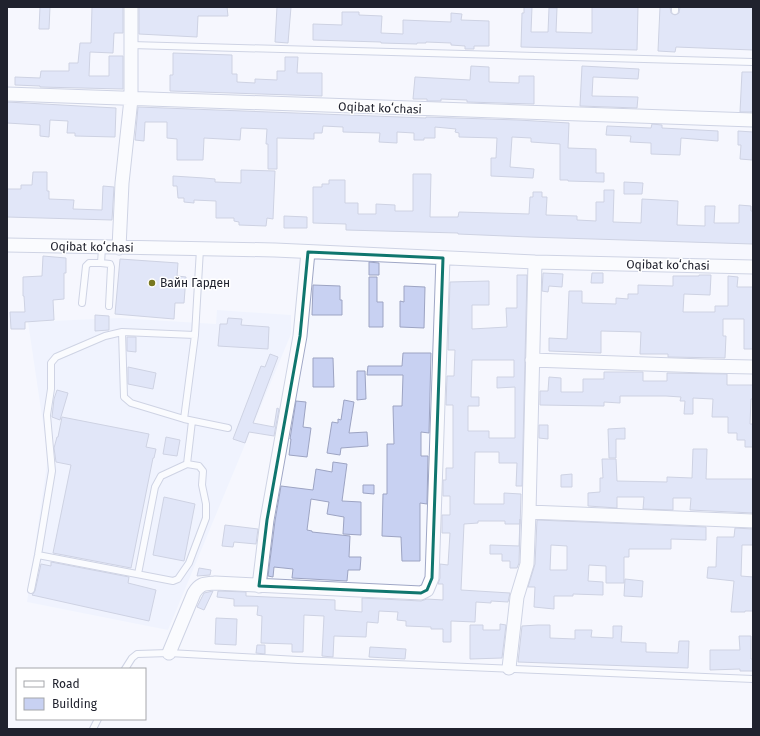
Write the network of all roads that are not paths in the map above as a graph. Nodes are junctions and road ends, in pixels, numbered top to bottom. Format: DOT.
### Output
graph roads {
  1 [pos="132,7"];
  2 [pos="131,45"];
  3 [pos="753,62"];
  4 [pos="7,94"];
  5 [pos="131,99"];
  6 [pos="753,120"];
  7 [pos="7,245"];
  8 [pos="102,248"];
  9 [pos="119,248"];
  10 [pos="200,249"];
  11 [pos="308,252"];
  12 [pos="443,258"];
  13 [pos="535,262"];
  14 [pos="101,263"];
  15 [pos="753,267"];
  16 [pos="82,303"];
  17 [pos="109,306"];
  18 [pos="122,332"];
  19 [pos="195,335"];
  20 [pos="532,360"];
  21 [pos="753,366"];
  22 [pos="184,419"];
  23 [pos="192,421"];
  24 [pos="228,428"];
  25 [pos="187,464"];
  26 [pos="529,512"];
  27 [pos="753,521"];
  28 [pos="38,555"];
  29 [pos="138,574"];
  30 [pos="259,586"];
  31 [pos="31,590"];
  32 [pos="169,653"];
  33 [pos="126,668"];
  34 [pos="509,668"];
  35 [pos="753,679"];
  36 [pos="98,720"];
  37 [pos="93,729"];
  1 -- 2 [label="street"];
  2 -- 3 [label="lane"];
  2 -- 5 [label="street"];
  4 -- 5 [label="street, Oqibat koʻchasi"];
  5 -- 6 [label="street, Oqibat koʻchasi"];
  5 -- 9 [label="street"];
  7 -- 8 [label="street, Oqibat koʻchasi"];
  8 -- 9 [label="street, Oqibat koʻchasi"];
  8 -- 14 [label="lane"];
  9 -- 10 [label="street, Oqibat koʻchasi"];
  10 -- 11 [label="street, Oqibat koʻchasi"];
  10 -- 19 [label="lane"];
  11 -- 12 [label="street, Oqibat koʻchasi"];
  11 -- 30 [label="street"];
  12 -- 13 [label="street, Oqibat koʻchasi"];
  12 -- 30 [label="street"];
  13 -- 15 [label="street, Oqibat koʻchasi"];
  13 -- 20 [label="street"];
  14 -- 16 [label="lane"];
  14 -- 17 [label="lane"];
  18 -- 19 [label="lane"];
  18 -- 22 [label="lane"];
  18 -- 28 [label="lane"];
  19 -- 22 [label="lane"];
  20 -- 21 [label="street"];
  20 -- 26 [label="street"];
  22 -- 23 [label="lane"];
  23 -- 24 [label="lane"];
  23 -- 25 [label="lane"];
  25 -- 29 [label="lane"];
  25 -- 29 [label="lane"];
  26 -- 27 [label="street"];
  26 -- 34 [label="street"];
  28 -- 29 [label="lane"];
  28 -- 31 [label="lane"];
  30 -- 32 [label="street"];
  32 -- 33 [label="lane"];
  32 -- 34 [label="lane"];
  34 -- 35 [label="lane"];
  36 -- 37 [label="lane"];
}
